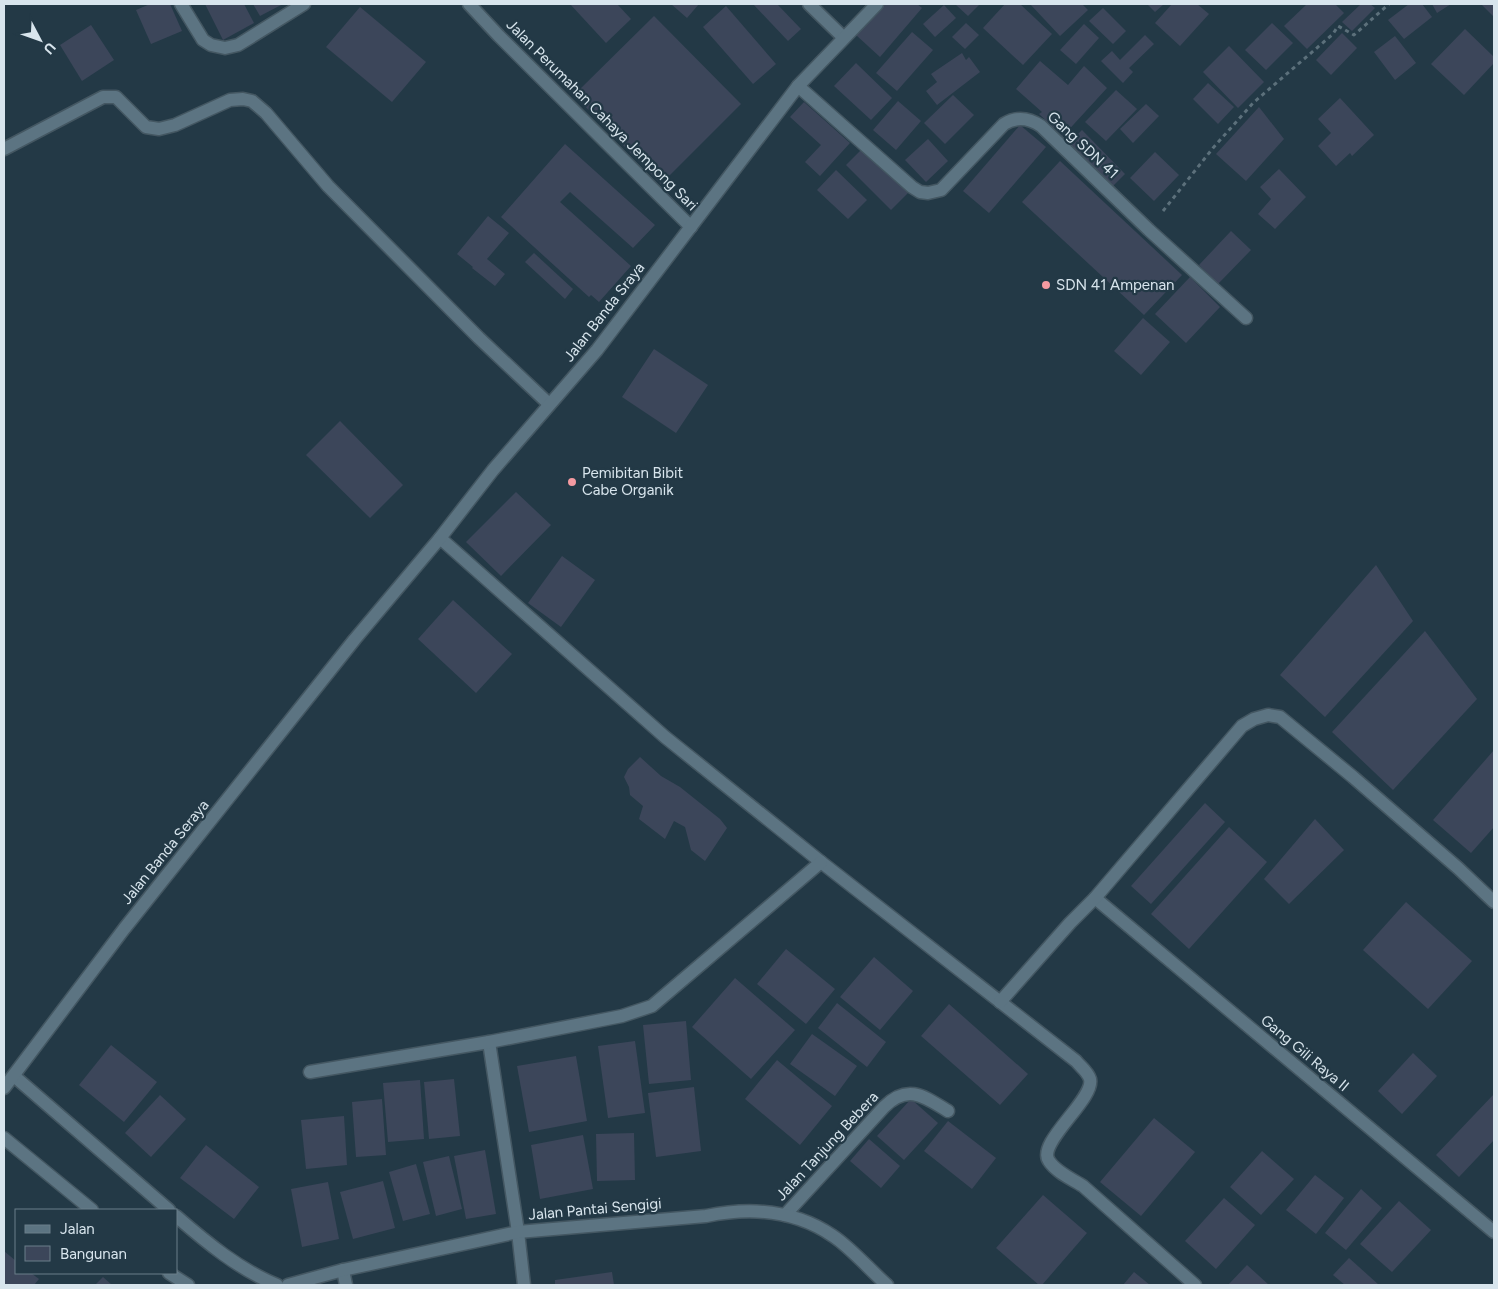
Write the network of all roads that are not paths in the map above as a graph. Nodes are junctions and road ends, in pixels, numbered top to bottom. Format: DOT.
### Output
graph roads {
  1 [pos="181,4"];
  2 [pos="304,4"];
  3 [pos="469,4"];
  4 [pos="809,4"];
  5 [pos="877,4"];
  6 [pos="843,37"];
  7 [pos="798,86"];
  8 [pos="4,149"];
  9 [pos="691,227"];
  10 [pos="1246,318"];
  11 [pos="549,404"];
  12 [pos="440,538"];
  13 [pos="355,639"];
  14 [pos="821,862"];
  15 [pos="1095,898"];
  16 [pos="1494,902"];
  17 [pos="1000,1002"];
  18 [pos="489,1042"];
  19 [pos="310,1072"];
  20 [pos="14,1076"];
  21 [pos="4,1088"];
  22 [pos="948,1111"];
  23 [pos="4,1138"];
  24 [pos="91,1209"];
  25 [pos="168,1209"];
  26 [pos="785,1215"];
  27 [pos="178,1218"];
  28 [pos="518,1232"];
  29 [pos="1494,1232"];
  30 [pos="343,1270"];
  31 [pos="171,1274"];
  32 [pos="188,1285"];
  33 [pos="277,1285"];
  34 [pos="288,1285"];
  35 [pos="346,1285"];
  36 [pos="524,1285"];
  37 [pos="887,1285"];
  38 [pos="1195,1285"];
  1 -- 2 [label="street"];
  3 -- 9 [label="street, Jalan Perumahan Cahaya Jempong Sari"];
  4 -- 6 [label="street"];
  5 -- 6 [label="street, Jalan Banda Sraya"];
  6 -- 7 [label="street, Jalan Banda Sraya"];
  7 -- 9 [label="street, Jalan Banda Sraya"];
  7 -- 10 [label="street, Gang SDN 41"];
  8 -- 11 [label="street"];
  9 -- 11 [label="street, Jalan Banda Sraya"];
  11 -- 12 [label="street, Jalan Banda Sraya"];
  12 -- 13 [label="street, Jalan Banda Sraya"];
  12 -- 14 [label="street"];
  13 -- 20 [label="street, Jalan Banda Seraya"];
  14 -- 17 [label="street"];
  14 -- 18 [label="street"];
  15 -- 16 [label="street"];
  15 -- 17 [label="street"];
  15 -- 29 [label="street, Gang Gili Raya II"];
  17 -- 38 [label="street"];
  18 -- 19 [label="street"];
  18 -- 28 [label="street"];
  20 -- 21 [label="street, Jalan Banda Seraya"];
  20 -- 25 [label="street"];
  22 -- 26 [label="street, Jalan Tanjung Bebera"];
  23 -- 24 [label="street"];
  26 -- 28 [label="street, Jalan Pantai Sengigi"];
  26 -- 37 [label="street, Jalan Pantai Sengigi"];
  27 -- 33 [label="street"];
  28 -- 30 [label="street, Jalan Pantai Sengigi"];
  28 -- 36 [label="street"];
  30 -- 34 [label="street, Jalan Pantai Sengigi"];
  30 -- 35 [label="street"];
  31 -- 32 [label="street"];
}
